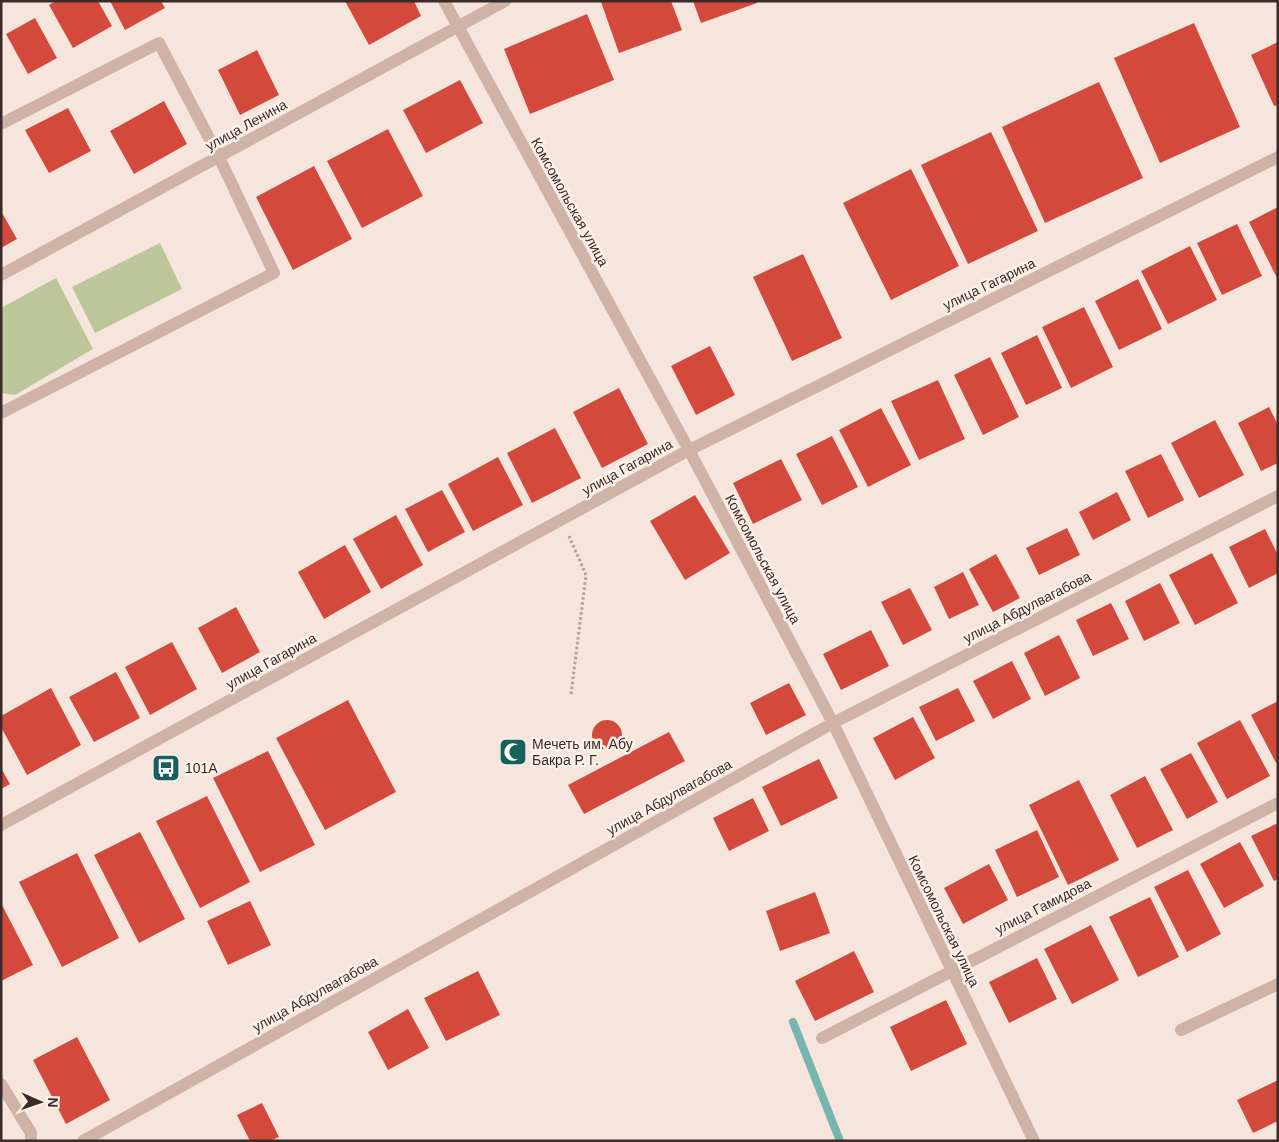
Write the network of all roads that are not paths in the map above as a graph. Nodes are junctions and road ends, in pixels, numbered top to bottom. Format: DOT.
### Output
graph roads {
  1 [pos="444,1"];
  2 [pos="505,1"];
  3 [pos="457,26"];
  4 [pos="1,124"];
  5 [pos="219,157"];
  6 [pos="1278,157"];
  7 [pos="1,276"];
  8 [pos="1,412"];
  9 [pos="689,450"];
  10 [pos="1278,496"];
  11 [pos="833,723"];
  12 [pos="1278,803"];
  13 [pos="1,825"];
  14 [pos="951,970"];
  15 [pos="1278,984"];
  16 [pos="1181,1030"];
  17 [pos="822,1038"];
  18 [pos="1,1084"];
  19 [pos="31,1141"];
  20 [pos="83,1141"];
  21 [pos="1034,1141"];
  1 -- 3 [label="street, Комсомольская улица"];
  2 -- 3 [label="street, улица Ленина"];
  3 -- 5 [label="street, улица Ленина"];
  3 -- 9 [label="street, Комсомольская улица"];
  4 -- 5 [label="street"];
  5 -- 7 [label="street, улица Ленина"];
  5 -- 8 [label="street"];
  6 -- 9 [label="street, улица Гагарина"];
  9 -- 11 [label="street, Комсомольская улица"];
  9 -- 13 [label="street, улица Гагарина"];
  10 -- 11 [label="street, улица Абдулвагабова"];
  11 -- 14 [label="street, Комсомольская улица"];
  11 -- 20 [label="street, улица Абдулвагабова"];
  12 -- 14 [label="street, улица Гамидова"];
  14 -- 17 [label="street, улица Гамидова"];
  14 -- 21 [label="street, Комсомольская улица"];
  15 -- 16 [label="street"];
  18 -- 19 [label="street"];
}
